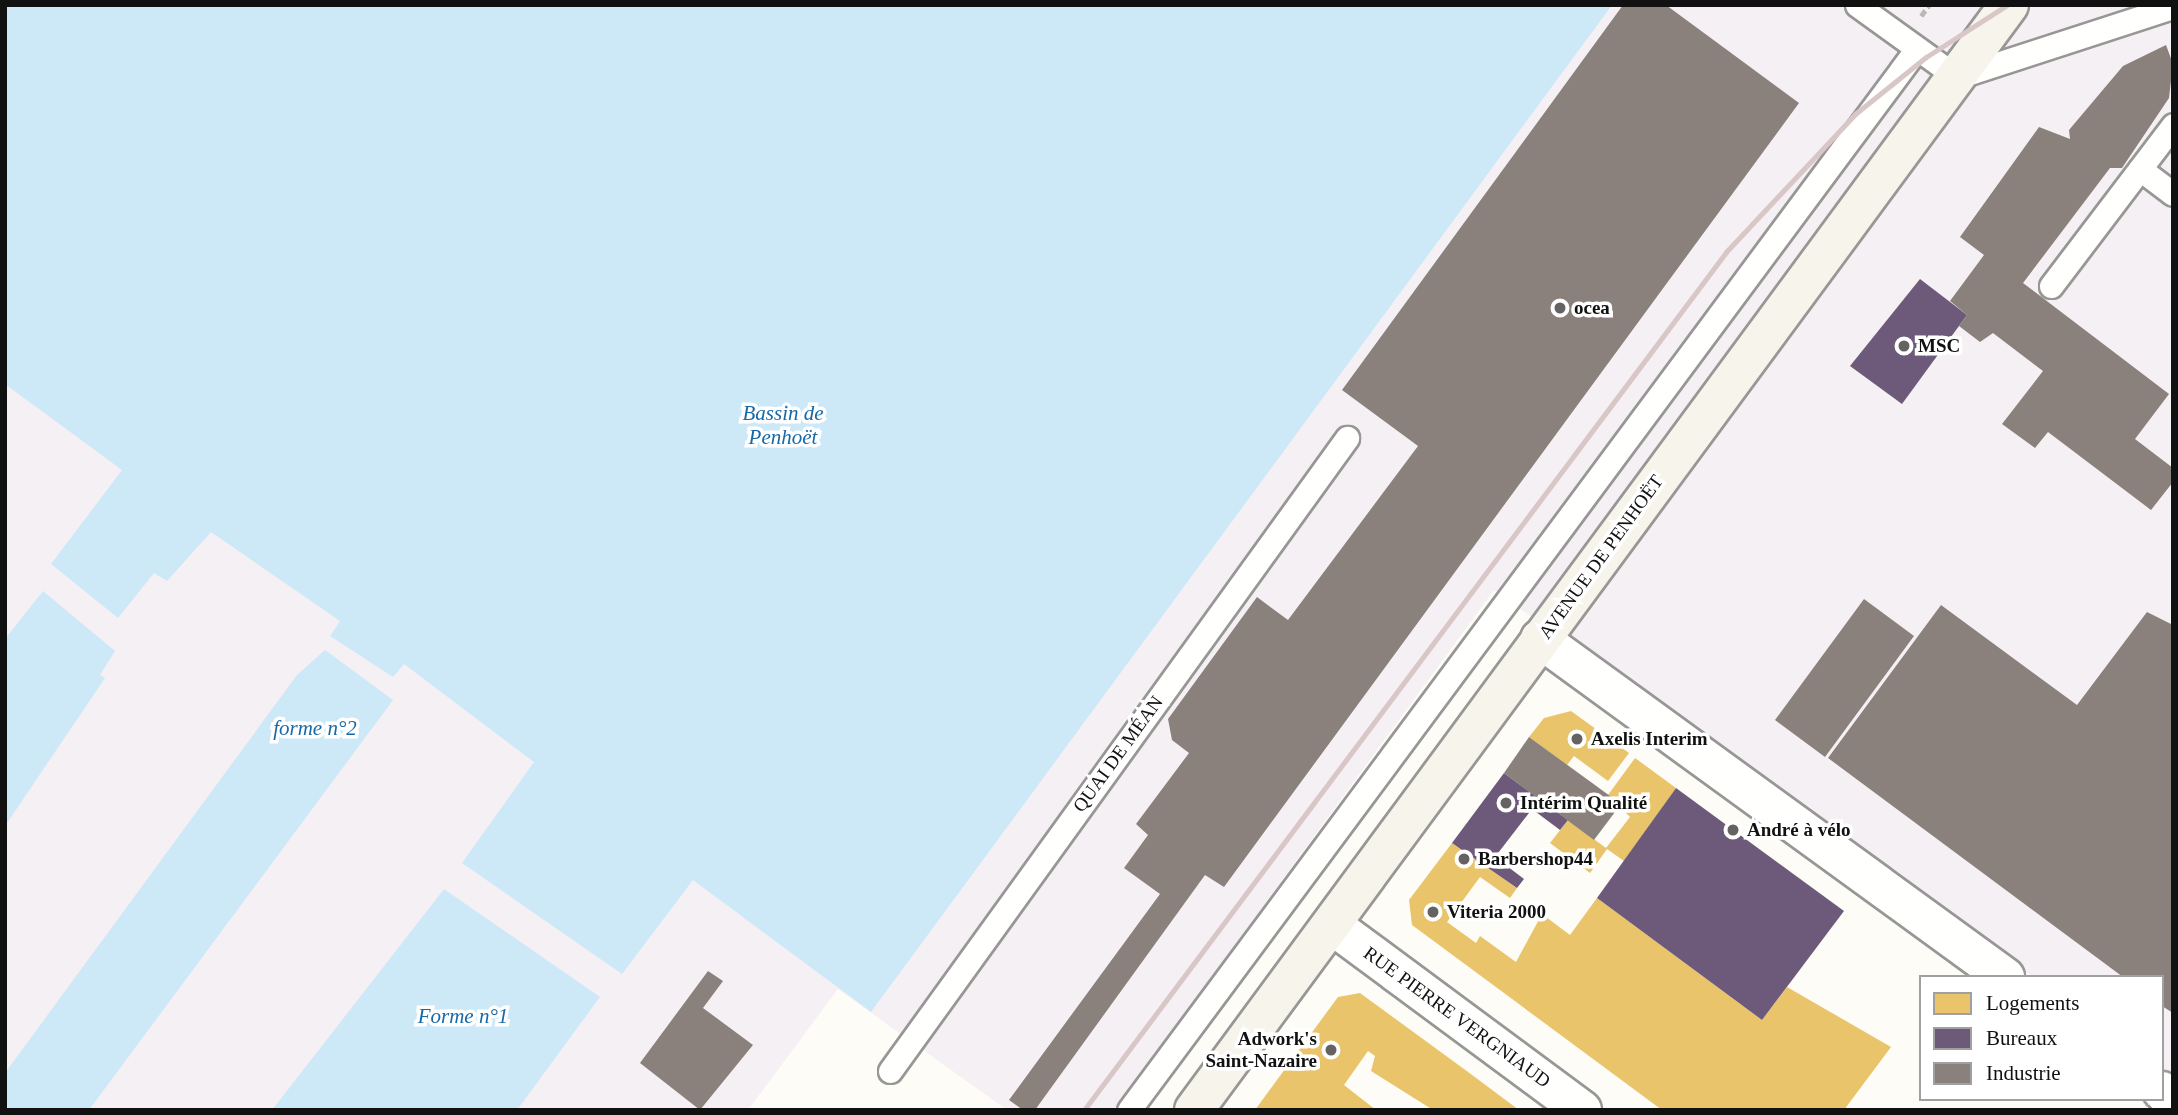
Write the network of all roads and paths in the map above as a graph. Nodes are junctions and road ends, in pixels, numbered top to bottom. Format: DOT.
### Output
graph roads {
  1 [pos="1857,5"];
  2 [pos="2009,5"];
  3 [pos="2173,7"];
  4 [pos="1916,50"];
  5 [pos="1957,77"];
  6 [pos="2173,125"];
  7 [pos="2140,169"];
  8 [pos="2173,194"];
  9 [pos="2051,286"];
  10 [pos="1347,438"];
  11 [pos="1540,639"];
  12 [pos="1332,925"];
  13 [pos="2002,975"];
  14 [pos="890,1071"];
  15 [pos="1129,1110"];
  16 [pos="1194,1110"];
  17 [pos="1582,1110"];
  1 -- 4 [label="lane"];
  2 -- 5 [label="main road, AVENUE DE PENHOËT"];
  3 -- 5 [label="lane"];
  4 -- 5 [label="lane"];
  4 -- 15 [label="lane"];
  5 -- 11 [label="main road, AVENUE DE PENHOËT"];
  6 -- 7 [label="lane"];
  7 -- 8 [label="lane"];
  7 -- 9 [label="lane"];
  10 -- 14 [label="lane, QUAI DE MÉAN"];
  11 -- 12 [label="main road, AVENUE DE PENHOËT"];
  11 -- 13 [label="street"];
  12 -- 16 [label="main road, AVENUE DE PENHOËT"];
  12 -- 17 [label="street, RUE PIERRE VERGNIAUD"];
}
